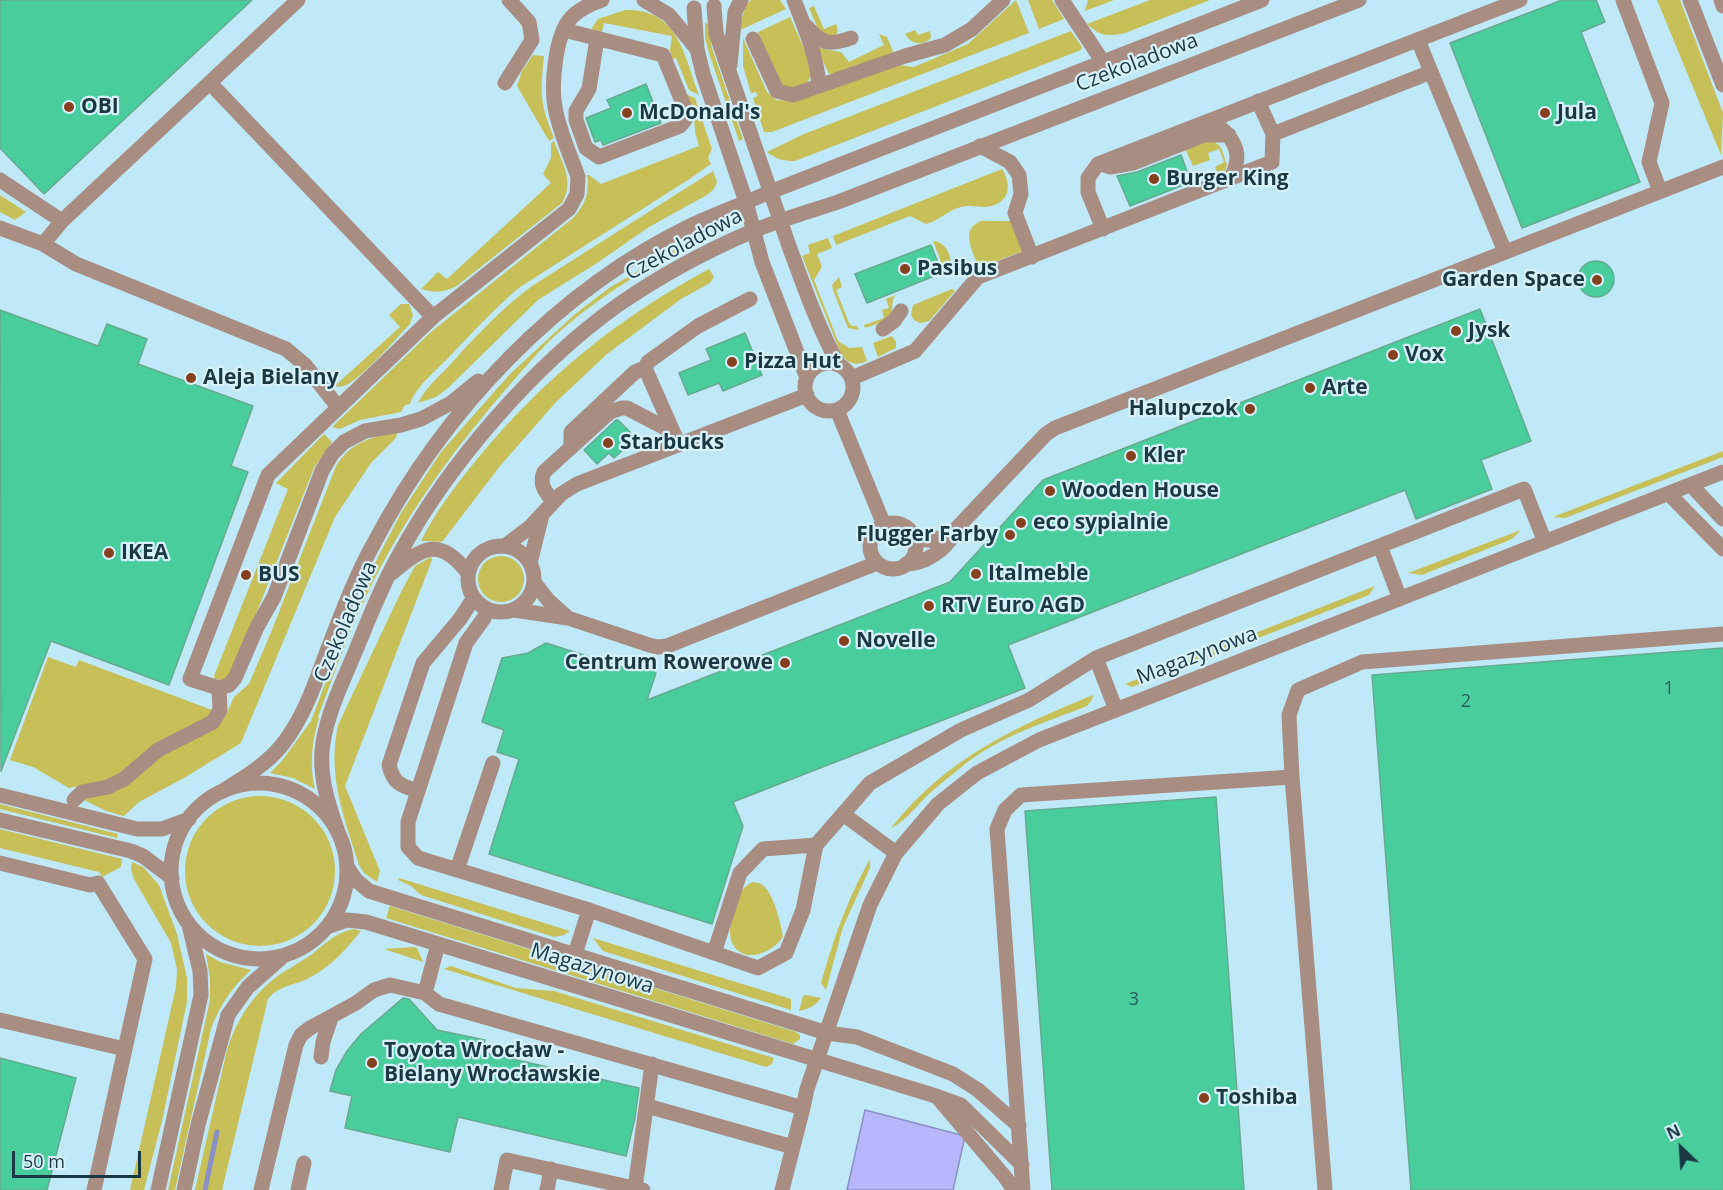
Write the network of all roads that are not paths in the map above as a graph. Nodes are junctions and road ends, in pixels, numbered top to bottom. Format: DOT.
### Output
graph roads {
  1 [pos="298,0"];
  2 [pos="509,0"];
  3 [pos="602,0"];
  4 [pos="644,0"];
  5 [pos="741,0"];
  6 [pos="794,0"];
  7 [pos="1003,0"];
  8 [pos="1062,0"];
  9 [pos="1078,0"];
  10 [pos="1262,0"];
  11 [pos="1359,0"];
  12 [pos="1520,0"];
  13 [pos="1623,0"];
  14 [pos="1690,0"];
  15 [pos="1721,0"];
  16 [pos="716,3"];
  17 [pos="690,4"];
  18 [pos="1723,6"];
  19 [pos="1074,19"];
  20 [pos="804,24"];
  21 [pos="564,30"];
  22 [pos="851,38"];
  23 [pos="597,39"];
  24 [pos="753,39"];
  25 [pos="1418,40"];
  26 [pos="697,49"];
  27 [pos="1103,62"];
  28 [pos="1431,72"];
  29 [pos="730,74"];
  30 [pos="210,82"];
  31 [pos="505,83"];
  32 [pos="1723,85"];
  33 [pos="819,86"];
  34 [pos="1258,101"];
  35 [pos="1201,123"];
  36 [pos="1273,134"];
  37 [pos="1229,135"];
  38 [pos="980,146"];
  39 [pos="1098,164"];
  40 [pos="1723,167"];
  41 [pos="1230,179"];
  42 [pos="0,180"];
  43 [pos="1660,191"];
  44 [pos="770,192"];
  45 [pos="746,202"];
  46 [pos="62,221"];
  47 [pos="781,222"];
  48 [pos="0,228"];
  49 [pos="1103,229"];
  50 [pos="754,230"];
  51 [pos="44,244"];
  52 [pos="1505,252"];
  53 [pos="1032,257"];
  54 [pos="750,299"];
  55 [pos="901,311"];
  56 [pos="433,317"];
  57 [pos="883,329"];
  58 [pos="839,364"];
  59 [pos="645,368"];
  60 [pos="494,374"];
  61 [pos="807,378"];
  62 [pos="852,378"];
  63 [pos="807,395"];
  64 [pos="338,407"];
  65 [pos="837,410"];
  66 [pos="676,438"];
  67 [pos="571,448"];
  68 [pos="1723,472"];
  69 [pos="1691,485"];
  70 [pos="1669,494"];
  71 [pos="553,501"];
  72 [pos="542,515"];
  73 [pos="1723,519"];
  74 [pos="884,525"];
  75 [pos="956,529"];
  76 [pos="914,537"];
  77 [pos="1545,542"];
  78 [pos="505,546"];
  79 [pos="1380,546"];
  80 [pos="1723,549"];
  81 [pos="530,562"];
  82 [pos="877,562"];
  83 [pos="906,564"];
  84 [pos="468,573"];
  85 [pos="387,577"];
  86 [pos="534,582"];
  87 [pos="473,599"];
  88 [pos="1400,599"];
  89 [pos="487,610"];
  90 [pos="514,610"];
  91 [pos="568,618"];
  92 [pos="1723,634"];
  93 [pos="1096,658"];
  94 [pos="219,688"];
  95 [pos="1116,710"];
  96 [pos="493,763"];
  97 [pos="1292,777"];
  98 [pos="418,791"];
  99 [pos="221,792"];
  100 [pos="0,795"];
  101 [pos="74,800"];
  102 [pos="843,814"];
  103 [pos="189,819"];
  104 [pos="0,820"];
  105 [pos="338,832"];
  106 [pos="816,845"];
  107 [pos="896,853"];
  108 [pos="0,863"];
  109 [pos="347,867"];
  110 [pos="457,870"];
  111 [pos="172,878"];
  112 [pos="589,910"];
  113 [pos="188,922"];
  114 [pos="327,927"];
  115 [pos="438,944"];
  116 [pos="714,953"];
  117 [pos="575,954"];
  118 [pos="283,956"];
  119 [pos="425,993"];
  120 [pos="331,1018"];
  121 [pos="0,1020"];
  122 [pos="827,1033"];
  123 [pos="125,1049"];
  124 [pos="321,1058"];
  125 [pos="817,1060"];
  126 [pos="652,1064"];
  127 [pos="936,1096"];
  128 [pos="647,1106"];
  129 [pos="803,1108"];
  130 [pos="1019,1126"];
  131 [pos="793,1147"];
  132 [pos="304,1163"];
  133 [pos="1022,1165"];
  134 [pos="551,1169"];
  135 [pos="639,1189"];
  136 [pos="94,1190"];
  137 [pos="158,1190"];
  138 [pos="184,1190"];
  139 [pos="261,1190"];
  140 [pos="298,1190"];
  141 [pos="501,1190"];
  142 [pos="547,1190"];
  143 [pos="782,1190"];
  144 [pos="1014,1190"];
  145 [pos="1023,1190"];
  146 [pos="1325,1190"];
  1 -- 30 [label="street"];
  2 -- 31 [label="street"];
  3 -- 21 [label="street"];
  4 -- 26 [label="street"];
  5 -- 29 [label="street"];
  6 -- 20 [label="street"];
  7 -- 33 [label="street"];
  8 -- 19 [label="street"];
  9 -- 19 [label="street"];
  10 -- 27 [label="street, Czekoladowa"];
  11 -- 38 [label="street, Czekoladowa"];
  12 -- 25 [label="street"];
  13 -- 43 [label="street"];
  14 -- 32 [label="street"];
  15 -- 18 [label="street"];
  16 -- 17 [label="street"];
  16 -- 29 [label="street"];
  17 -- 26 [label="street"];
  19 -- 27 [label="street"];
  20 -- 22 [label="street"];
  20 -- 33 [label="street"];
  21 -- 23 [label="street"];
  21 -- 56 [label="street"];
  23 -- 23 [label="street"];
  24 -- 33 [label="street"];
  25 -- 28 [label="street"];
  25 -- 34 [label="street"];
  26 -- 45 [label="street"];
  27 -- 44 [label="street, Czekoladowa"];
  28 -- 36 [label="street"];
  28 -- 52 [label="street"];
  29 -- 44 [label="street"];
  30 -- 46 [label="street"];
  30 -- 56 [label="street"];
  34 -- 35 [label="street"];
  34 -- 36 [label="street"];
  35 -- 37 [label="street"];
  35 -- 39 [label="street"];
  36 -- 41 [label="street"];
  37 -- 39 [label="street"];
  37 -- 41 [label="street"];
  38 -- 47 [label="street, Czekoladowa"];
  38 -- 53 [label="street"];
  39 -- 49 [label="street"];
  40 -- 43 [label="street"];
  41 -- 49 [label="street"];
  42 -- 46 [label="street"];
  43 -- 52 [label="street"];
  44 -- 45 [label="street, Czekoladowa"];
  44 -- 47 [label="street"];
  45 -- 50 [label="street"];
  45 -- 60 [label="street, Czekoladowa"];
  46 -- 51 [label="street"];
  47 -- 50 [label="street, Czekoladowa"];
  47 -- 58 [label="street"];
  48 -- 51 [label="street"];
  49 -- 53 [label="street"];
  50 -- 61 [label="street"];
  50 -- 85 [label="street, Czekoladowa"];
  51 -- 64 [label="street"];
  52 -- 75 [label="street"];
  53 -- 62 [label="street"];
  54 -- 59 [label="street"];
  55 -- 57 [label="street"];
  56 -- 64 [label="street"];
  58 -- 61 [label="street"];
  58 -- 62 [label="street"];
  59 -- 66 [label="street"];
  59 -- 67 [label="street"];
  60 -- 94 [label="street"];
  60 -- 99 [label="street, Czekoladowa"];
  61 -- 63 [label="street"];
  62 -- 65 [label="street"];
  63 -- 65 [label="street"];
  63 -- 66 [label="street"];
  64 -- 94 [label="street"];
  65 -- 74 [label="street"];
  66 -- 67 [label="street"];
  66 -- 71 [label="street"];
  67 -- 71 [label="street"];
  68 -- 69 [label="street, Magazynowa"];
  69 -- 70 [label="street, Magazynowa"];
  69 -- 73 [label="street"];
  70 -- 77 [label="street, Magazynowa"];
  70 -- 80 [label="street"];
  71 -- 72 [label="street"];
  72 -- 78 [label="street"];
  72 -- 81 [label="street"];
  74 -- 76 [label="street"];
  74 -- 82 [label="street"];
  75 -- 76 [label="street"];
  75 -- 83 [label="street"];
  76 -- 83 [label="street"];
  77 -- 79 [label="street"];
  77 -- 88 [label="street, Magazynowa"];
  78 -- 81 [label="street"];
  78 -- 84 [label="street"];
  79 -- 88 [label="street"];
  79 -- 93 [label="street"];
  81 -- 86 [label="street"];
  82 -- 83 [label="street"];
  82 -- 91 [label="street"];
  84 -- 85 [label="street"];
  84 -- 87 [label="street"];
  85 -- 105 [label="street, Czekoladowa"];
  86 -- 90 [label="street"];
  86 -- 91 [label="street"];
  87 -- 89 [label="street"];
  87 -- 98 [label="street"];
  88 -- 95 [label="street, Magazynowa"];
  89 -- 90 [label="street"];
  89 -- 98 [label="street"];
  90 -- 91 [label="street"];
  92 -- 97 [label="street"];
  93 -- 95 [label="street"];
  93 -- 102 [label="street"];
  94 -- 101 [label="street"];
  95 -- 107 [label="street, Magazynowa"];
  96 -- 110 [label="street"];
  97 -- 130 [label="street"];
  97 -- 146 [label="street"];
  98 -- 110 [label="street"];
  99 -- 103 [label="street"];
  99 -- 105 [label="street"];
  100 -- 103 [label="street"];
  102 -- 106 [label="street"];
  102 -- 107 [label="street"];
  103 -- 111 [label="street"];
  104 -- 111 [label="street"];
  105 -- 109 [label="street"];
  106 -- 116 [label="street"];
  106 -- 116 [label="street"];
  107 -- 122 [label="street, Magazynowa"];
  108 -- 123 [label="street"];
  109 -- 114 [label="street"];
  109 -- 117 [label="street, Magazynowa"];
  110 -- 112 [label="street"];
  111 -- 113 [label="street"];
  112 -- 116 [label="street"];
  112 -- 117 [label="street"];
  113 -- 118 [label="street"];
  113 -- 137 [label="street"];
  114 -- 115 [label="street, Magazynowa"];
  114 -- 118 [label="street"];
  115 -- 119 [label="street"];
  115 -- 125 [label="street, Magazynowa"];
  117 -- 122 [label="street, Magazynowa"];
  118 -- 138 [label="street"];
  119 -- 120 [label="street"];
  119 -- 126 [label="street"];
  120 -- 124 [label="street"];
  120 -- 139 [label="street"];
  121 -- 123 [label="street"];
  122 -- 125 [label="street, Magazynowa"];
  122 -- 130 [label="street"];
  123 -- 136 [label="street"];
  125 -- 127 [label="street"];
  125 -- 129 [label="street"];
  126 -- 128 [label="street"];
  126 -- 129 [label="street"];
  127 -- 133 [label="street"];
  127 -- 144 [label="street"];
  128 -- 131 [label="street"];
  128 -- 135 [label="street"];
  129 -- 131 [label="street"];
  130 -- 133 [label="street"];
  131 -- 143 [label="street"];
  132 -- 140 [label="street"];
  133 -- 145 [label="street"];
  134 -- 135 [label="street"];
  134 -- 141 [label="street"];
  134 -- 142 [label="street"];
}
